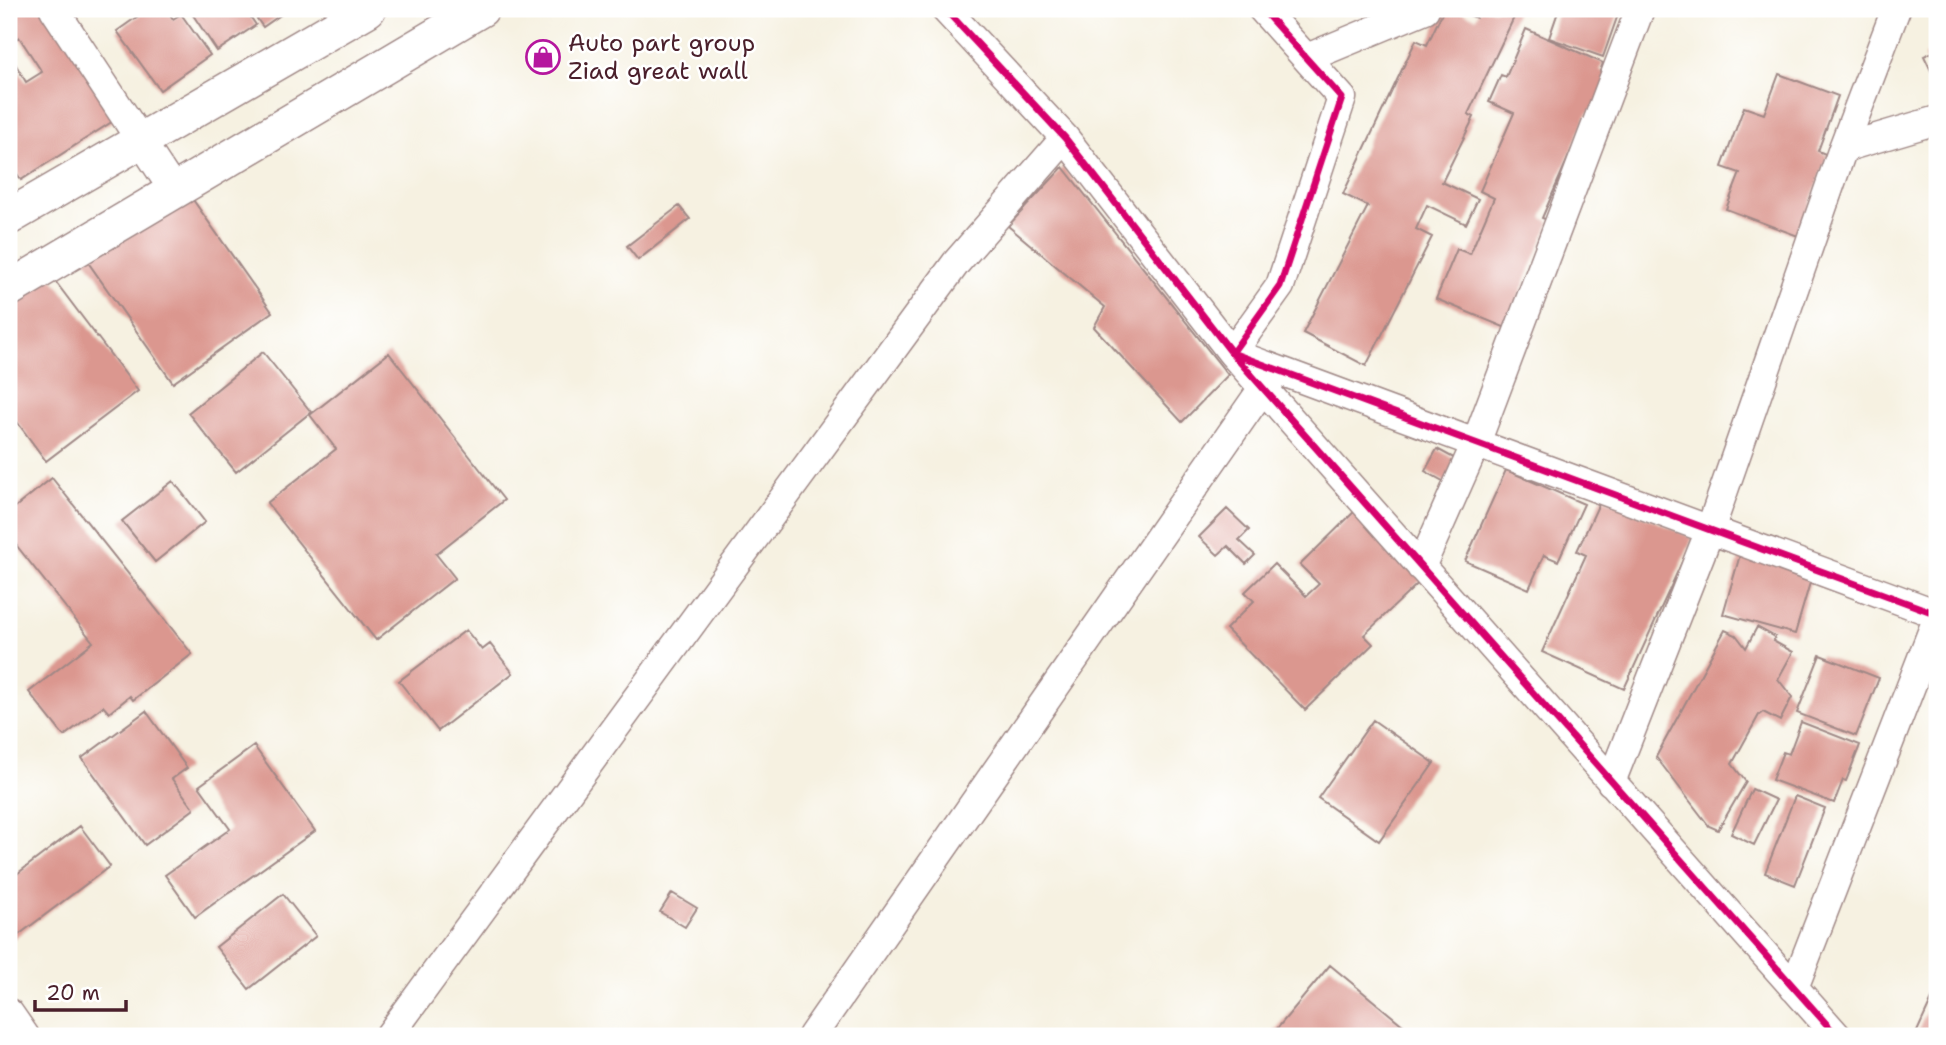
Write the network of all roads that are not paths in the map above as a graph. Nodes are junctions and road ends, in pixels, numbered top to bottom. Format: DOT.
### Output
graph roads {
  1 [pos="54,9"];
  2 [pos="368,9"];
  3 [pos="481,9"];
  4 [pos="945,9"];
  5 [pos="1262,9"];
  6 [pos="1424,9"];
  7 [pos="1640,9"];
  8 [pos="1896,9"];
  9 [pos="1307,58"];
  10 [pos="1937,120"];
  11 [pos="1065,138"];
  12 [pos="140,140"];
  13 [pos="1843,148"];
  14 [pos="174,191"];
  15 [pos="9,218"];
  16 [pos="9,289"];
  17 [pos="1232,353"];
  18 [pos="1271,379"];
  19 [pos="1476,443"];
  20 [pos="1710,530"];
  21 [pos="1421,567"];
  22 [pos="1937,616"];
  23 [pos="1611,782"];
  24 [pos="1794,988"];
  25 [pos="9,1013"];
  26 [pos="25,1036"];
  27 [pos="389,1036"];
  28 [pos="812,1036"];
  29 [pos="1837,1036"];
  1 -- 12 [label="street"];
  2 -- 12 [label="street"];
  3 -- 14 [label="street"];
  4 -- 11 [label="street"];
  5 -- 9 [label="street"];
  6 -- 9 [label="street"];
  7 -- 19 [label="street"];
  8 -- 13 [label="street"];
  9 -- 17 [label="street"];
  10 -- 13 [label="street"];
  11 -- 17 [label="street"];
  11 -- 27 [label="street"];
  12 -- 14 [label="street"];
  12 -- 15 [label="street"];
  13 -- 20 [label="street"];
  14 -- 16 [label="street"];
  17 -- 18 [label="street"];
  18 -- 19 [label="street"];
  18 -- 21 [label="street"];
  18 -- 28 [label="street"];
  19 -- 20 [label="street"];
  19 -- 21 [label="street"];
  20 -- 22 [label="street"];
  20 -- 23 [label="street"];
  21 -- 23 [label="street"];
  22 -- 24 [label="street"];
  23 -- 24 [label="street"];
  24 -- 29 [label="street"];
  25 -- 26 [label="street"];
}
